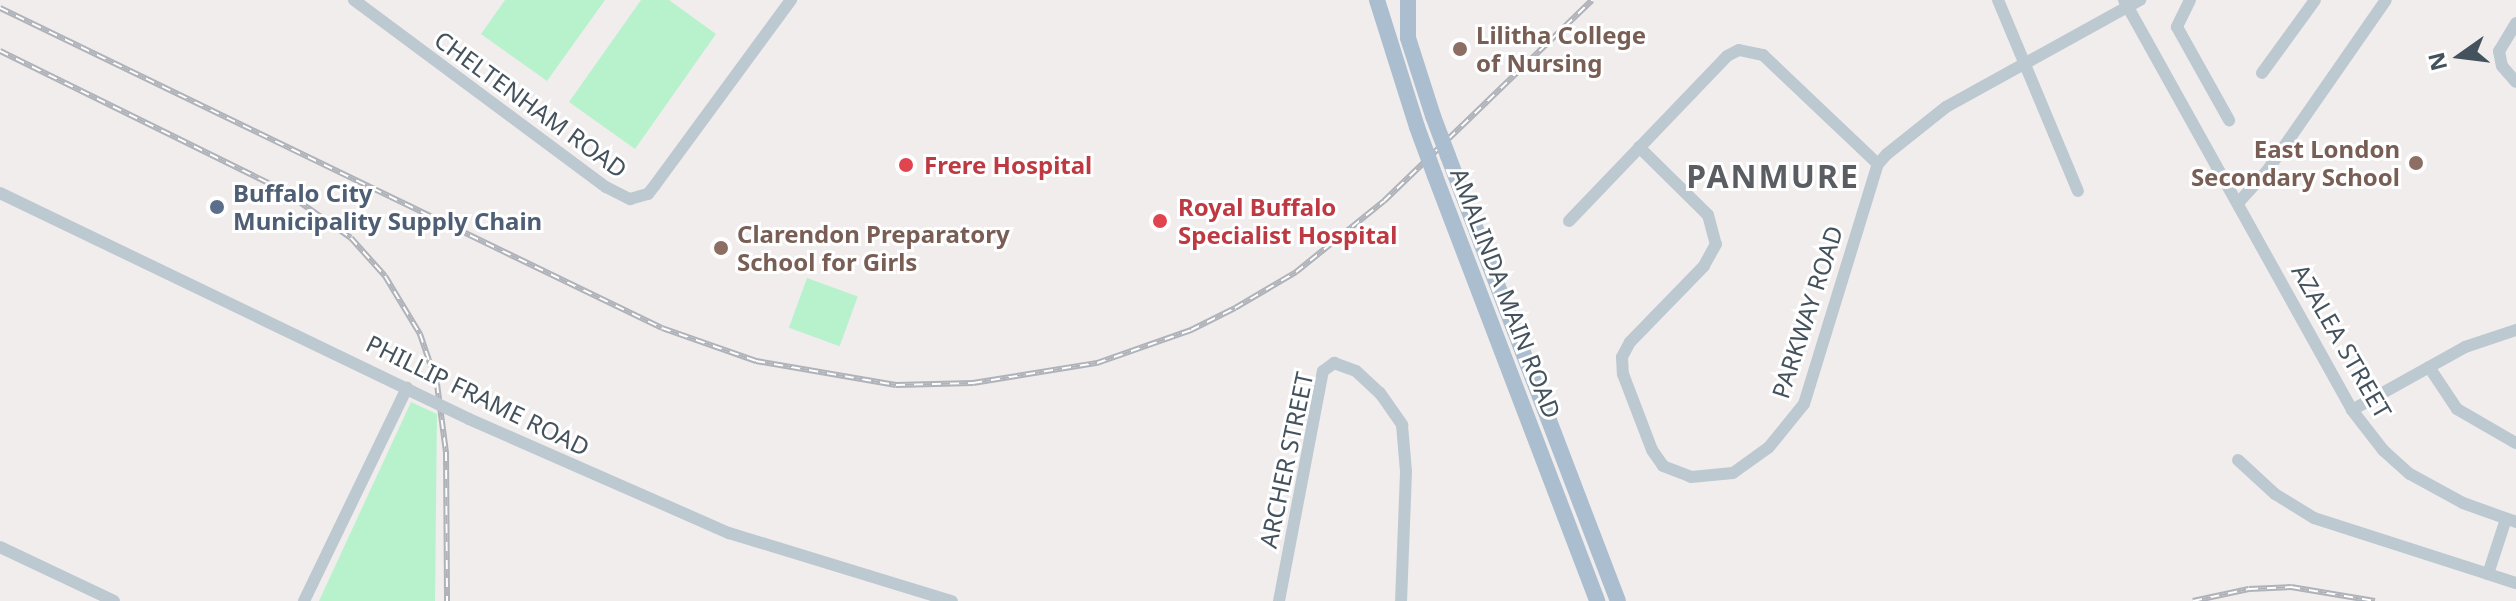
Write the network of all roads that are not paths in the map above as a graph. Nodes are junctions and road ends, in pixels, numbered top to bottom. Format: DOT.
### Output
graph roads {
  1 [pos="354,0"];
  2 [pos="791,0"];
  3 [pos="1379,0"];
  4 [pos="1392,0"];
  5 [pos="1408,0"];
  6 [pos="1998,0"];
  7 [pos="2190,0"];
  8 [pos="2315,0"];
  9 [pos="2386,0"];
  10 [pos="2131,3"];
  11 [pos="2516,23"];
  12 [pos="2023,64"];
  13 [pos="2262,73"];
  14 [pos="2516,82"];
  15 [pos="2229,120"];
  16 [pos="1639,147"];
  17 [pos="1878,164"];
  18 [pos="2078,191"];
  19 [pos="0,193"];
  20 [pos="2238,203"];
  21 [pos="1569,221"];
  22 [pos="2516,330"];
  23 [pos="2429,367"];
  24 [pos="410,390"];
  25 [pos="2352,410"];
  26 [pos="2516,443"];
  27 [pos="2238,460"];
  28 [pos="2511,520"];
  29 [pos="0,547"];
  30 [pos="2488,574"];
  31 [pos="2516,583"];
  32 [pos="1613,599"];
  33 [pos="114,601"];
  34 [pos="304,601"];
  35 [pos="952,601"];
  36 [pos="1279,601"];
  37 [pos="1401,601"];
  38 [pos="1597,601"];
  1 -- 2 [label="street, CHELTENHAM ROAD"];
  3 -- 4 [label="main road, AMALINDA MAIN ROAD"];
  3 -- 38 [label="main road, AMALINDA MAIN ROAD, bridge"];
  5 -- 32 [label="main road, AMALINDA MAIN ROAD, bridge"];
  6 -- 12 [label="street"];
  7 -- 15 [label="street"];
  8 -- 13 [label="street"];
  9 -- 20 [label="street"];
  10 -- 12 [label="street"];
  10 -- 20 [label="street, AZALEA STREET"];
  11 -- 14 [label="street"];
  12 -- 17 [label="street"];
  12 -- 18 [label="street"];
  16 -- 17 [label="street"];
  16 -- 17 [label="street, PARKWAY ROAD"];
  16 -- 21 [label="street"];
  19 -- 24 [label="street, PHILLIP FRAME ROAD"];
  20 -- 25 [label="street, AZALEA STREET"];
  22 -- 23 [label="street"];
  23 -- 25 [label="street"];
  23 -- 26 [label="street"];
  24 -- 34 [label="street"];
  24 -- 35 [label="street, PHILLIP FRAME ROAD, bridge"];
  25 -- 28 [label="street, AZALEA STREET"];
  27 -- 30 [label="street"];
  28 -- 30 [label="street"];
  29 -- 33 [label="street"];
  30 -- 31 [label="street"];
  36 -- 37 [label="street, ARCHER STREET"];
}
